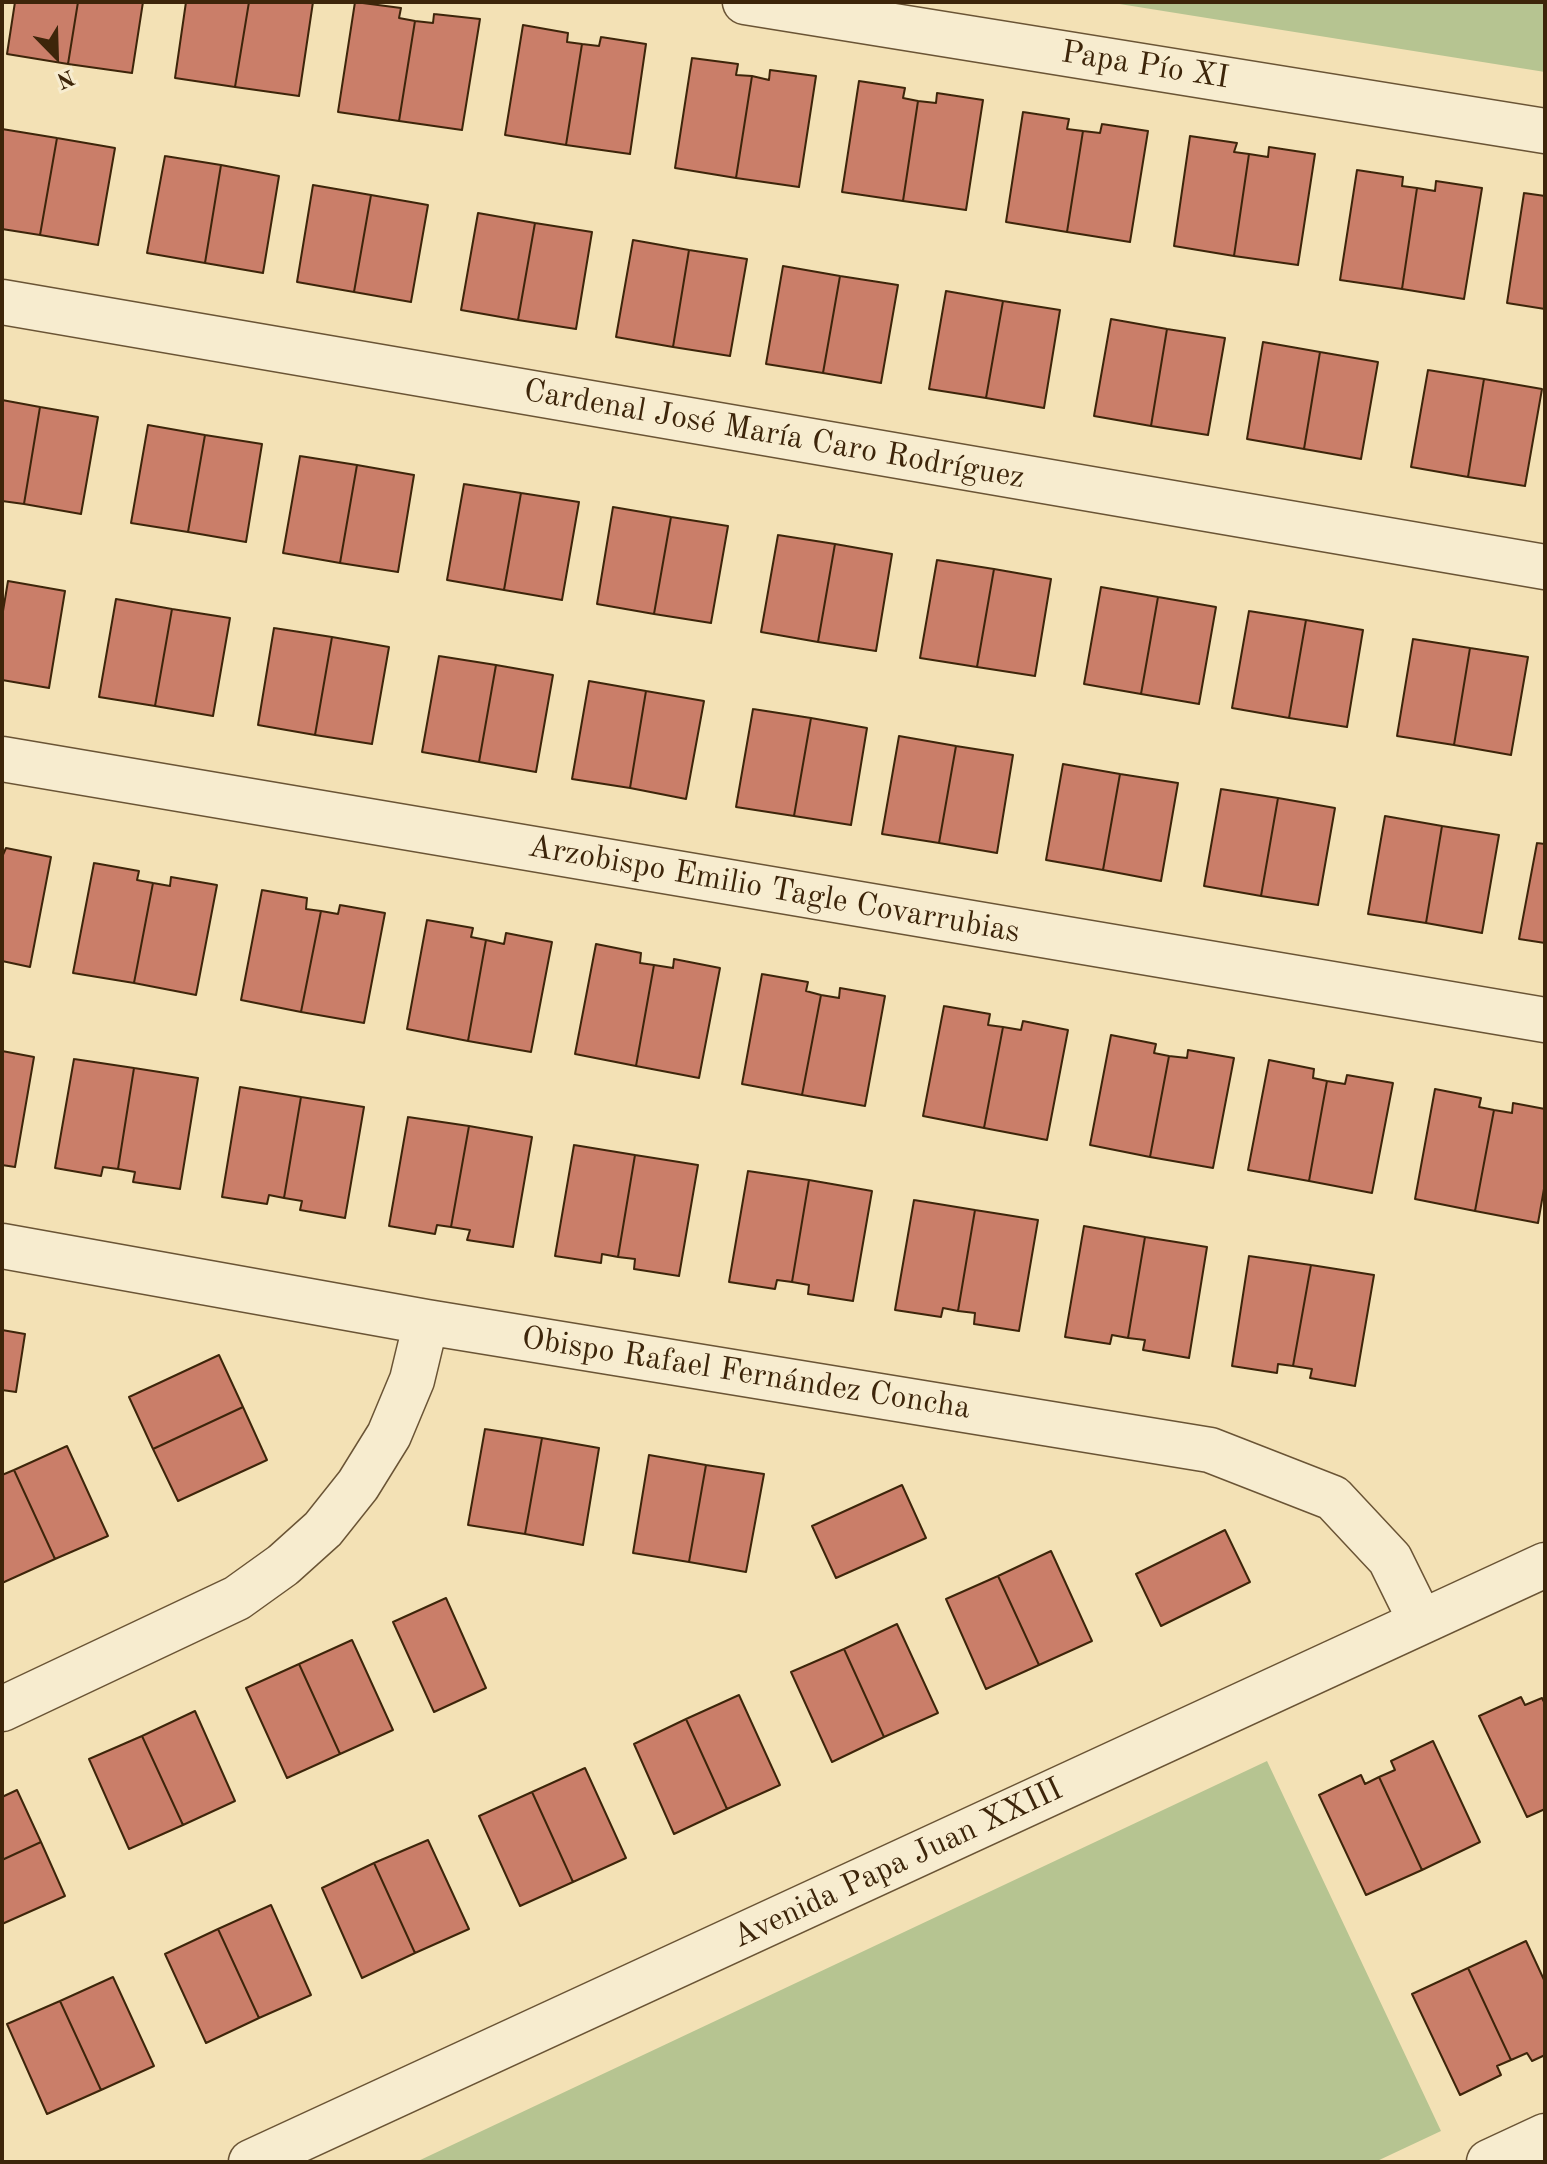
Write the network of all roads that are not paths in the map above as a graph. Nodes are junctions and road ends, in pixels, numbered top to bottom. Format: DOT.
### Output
graph roads {
  1 [pos="745,2"];
  2 [pos="1545,131"];
  3 [pos="2,302"];
  4 [pos="1545,567"];
  5 [pos="2,759"];
  6 [pos="1545,1020"];
  7 [pos="2,1246"];
  8 [pos="426,1322"];
  9 [pos="1545,1565"];
  10 [pos="1421,1622"];
  11 [pos="2,1709"];
  12 [pos="1545,2136"];
  13 [pos="251,2162"];
  14 [pos="1489,2162"];
  1 -- 2 [label="street, Papa Pío XI"];
  3 -- 4 [label="street, Cardenal José María Caro Rodríguez"];
  5 -- 6 [label="street, Arzobispo Emilio Tagle Covarrubias"];
  7 -- 8 [label="street, Obispo Rafael Fernández Concha"];
  8 -- 10 [label="street, Obispo Rafael Fernández Concha"];
  8 -- 11 [label="street"];
  9 -- 10 [label="street, Avenida Papa Juan XXIII"];
  10 -- 13 [label="street, Avenida Papa Juan XXIII"];
  12 -- 14 [label="street"];
}
